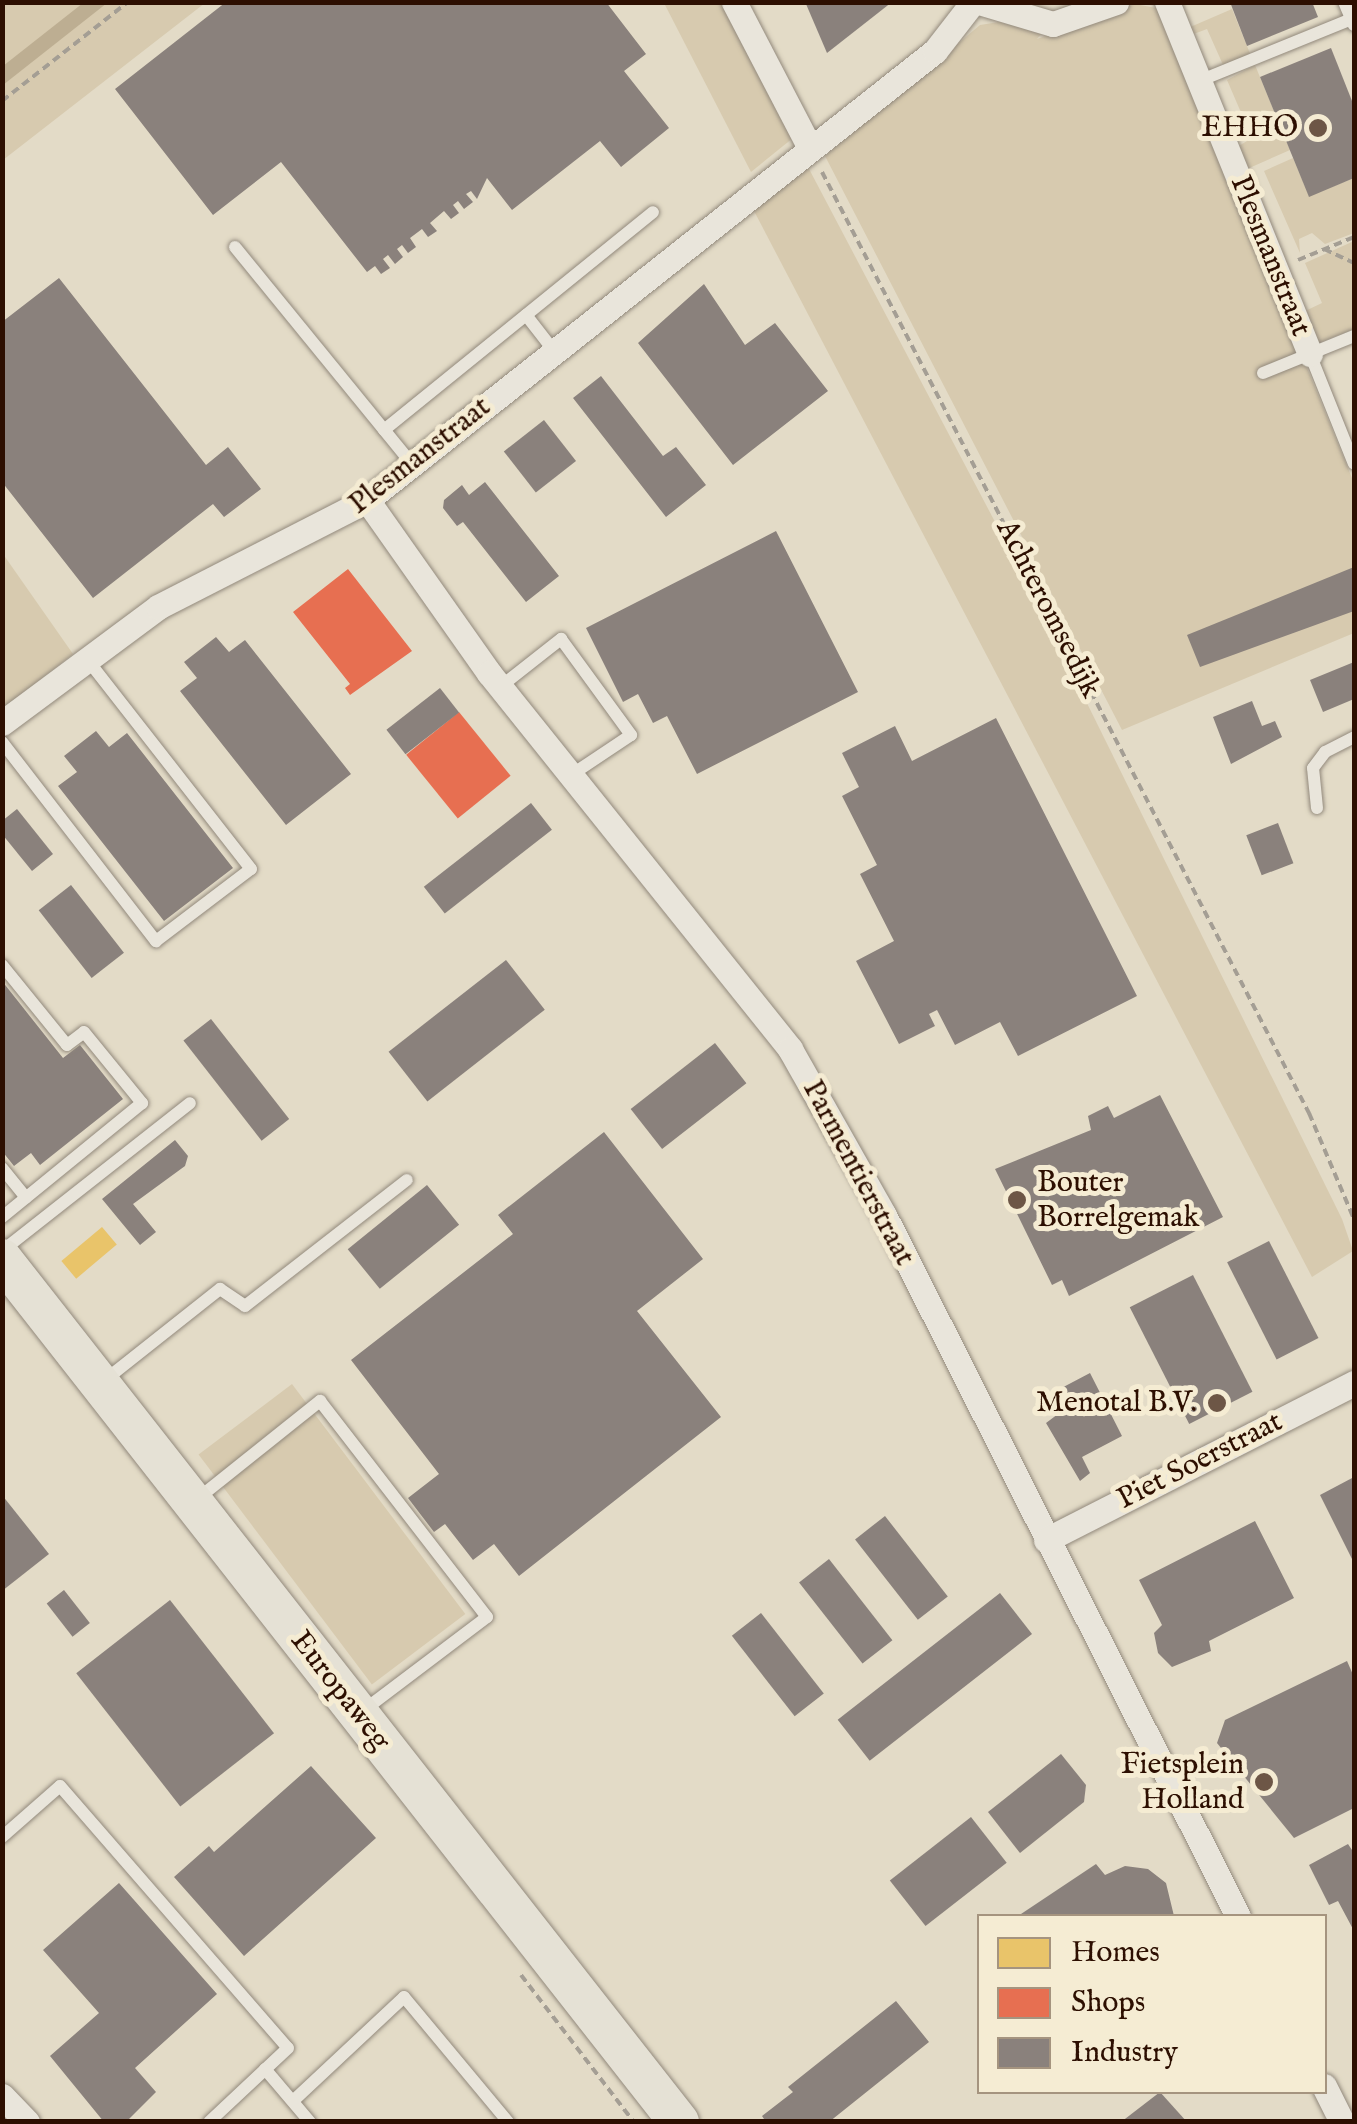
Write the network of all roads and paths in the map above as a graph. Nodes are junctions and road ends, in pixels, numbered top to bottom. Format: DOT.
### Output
graph roads {
  1 [pos="128,2"];
  2 [pos="734,2"];
  3 [pos="976,2"];
  4 [pos="1116,2"];
  5 [pos="1167,2"];
  6 [pos="1344,2"];
  7 [pos="1354,22"];
  8 [pos="1199,81"];
  9 [pos="2,101"];
  10 [pos="810,148"];
  11 [pos="652,212"];
  12 [pos="1354,237"];
  13 [pos="235,247"];
  14 [pos="1324,249"];
  15 [pos="1354,262"];
  16 [pos="1275,269"];
  17 [pos="526,314"];
  18 [pos="1354,336"];
  19 [pos="554,351"];
  20 [pos="1310,354"];
  21 [pos="1263,373"];
  22 [pos="384,430"];
  23 [pos="412,464"];
  24 [pos="1354,464"];
  25 [pos="367,500"];
  26 [pos="87,659"];
  27 [pos="500,687"];
  28 [pos="2,722"];
  29 [pos="1354,737"];
  30 [pos="2,742"];
  31 [pos="572,775"];
  32 [pos="1317,808"];
  33 [pos="2,966"];
  34 [pos="190,1103"];
  35 [pos="2,1168"];
  36 [pos="407,1180"];
  37 [pos="26,1198"];
  38 [pos="2,1218"];
  39 [pos="1354,1219"];
  40 [pos="2,1251"];
  41 [pos="2,1259"];
  42 [pos="1354,1382"];
  43 [pos="100,1384"];
  44 [pos="192,1503"];
  45 [pos="1046,1540"];
  46 [pos="358,1714"];
  47 [pos="2,1837"];
  48 [pos="1237,1914"];
  49 [pos="265,2069"];
  50 [pos="1327,2092"];
  51 [pos="2,2096"];
  52 [pos="293,2101"];
  53 [pos="27,2122"];
  54 [pos="209,2122"];
  55 [pos="310,2122"];
  56 [pos="508,2122"];
  57 [pos="679,2122"];
  58 [pos="1342,2122"];
  1 -- 9 [label="path"];
  2 -- 10 [label="street"];
  3 -- 4 [label="street"];
  3 -- 10 [label="street, Plesmanstraat"];
  5 -- 8 [label="street, Plesmanstraat"];
  6 -- 7 [label="lane"];
  7 -- 8 [label="lane"];
  8 -- 16 [label="street, Plesmanstraat"];
  10 -- 19 [label="street, Plesmanstraat"];
  10 -- 39 [label="path, Achteromsedijk"];
  11 -- 17 [label="lane"];
  12 -- 14 [label="path"];
  13 -- 22 [label="lane"];
  14 -- 15 [label="path"];
  14 -- 16 [label="path"];
  16 -- 20 [label="street, Plesmanstraat"];
  17 -- 19 [label="lane"];
  17 -- 22 [label="lane"];
  18 -- 20 [label="lane, Plesmanstraat"];
  19 -- 23 [label="street, Plesmanstraat"];
  20 -- 21 [label="lane"];
  20 -- 24 [label="lane"];
  22 -- 23 [label="lane"];
  23 -- 25 [label="street, Plesmanstraat"];
  25 -- 26 [label="street, Plesmanstraat"];
  25 -- 27 [label="street, Parmentierstraat"];
  26 -- 28 [label="street, Plesmanstraat"];
  26 -- 30 [label="lane"];
  27 -- 31 [label="street, Parmentierstraat"];
  27 -- 31 [label="lane"];
  29 -- 32 [label="lane"];
  31 -- 45 [label="street, Parmentierstraat"];
  33 -- 37 [label="lane"];
  34 -- 40 [label="lane"];
  35 -- 37 [label="lane"];
  36 -- 43 [label="lane"];
  37 -- 38 [label="lane"];
  41 -- 43 [label="main road, Europaweg"];
  42 -- 45 [label="street, Piet Soerstraat"];
  43 -- 44 [label="main road, Europaweg"];
  44 -- 46 [label="main road, Europaweg"];
  44 -- 46 [label="lane"];
  45 -- 48 [label="street, Parmentierstraat"];
  46 -- 57 [label="main road, Europaweg"];
  47 -- 49 [label="lane"];
  49 -- 52 [label="lane"];
  49 -- 54 [label="lane"];
  50 -- 58 [label="street"];
  51 -- 53 [label="street"];
  52 -- 55 [label="lane"];
  52 -- 56 [label="lane"];
}
